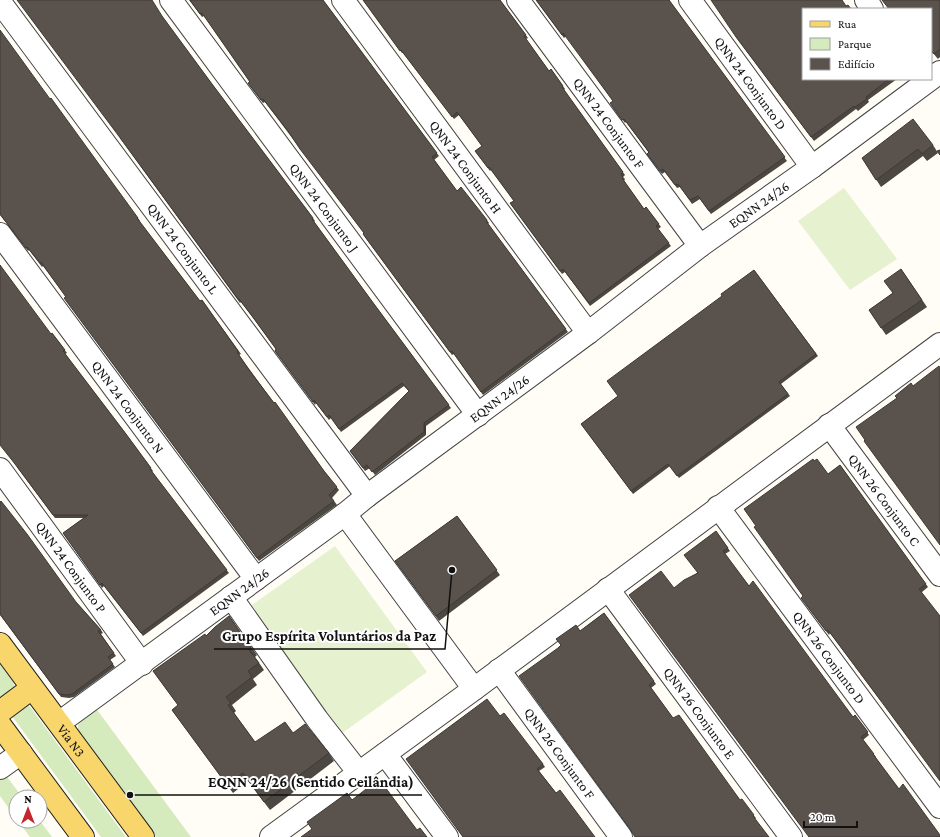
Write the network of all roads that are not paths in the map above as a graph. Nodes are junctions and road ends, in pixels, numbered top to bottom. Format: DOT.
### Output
graph roads {
  1 [pos="171,0"];
  2 [pos="343,0"];
  3 [pos="518,0"];
  4 [pos="690,0"];
  5 [pos="0,2"];
  6 [pos="926,80"];
  7 [pos="812,167"];
  8 [pos="0,234"];
  9 [pos="700,246"];
  10 [pos="588,333"];
  11 [pos="940,344"];
  12 [pos="478,415"];
  13 [pos="829,426"];
  14 [pos="0,469"];
  15 [pos="367,496"];
  16 [pos="718,507"];
  17 [pos="345,514"];
  18 [pos="940,575"];
  19 [pos="256,580"];
  20 [pos="608,589"];
  21 [pos="231,597"];
  22 [pos="0,644"];
  23 [pos="142,664"];
  24 [pos="498,670"];
  25 [pos="32,688"];
  26 [pos="474,689"];
  27 [pos="0,712"];
  28 [pos="59,723"];
  29 [pos="0,724"];
  30 [pos="21,754"];
  31 [pos="385,754"];
  32 [pos="0,768"];
  33 [pos="359,773"];
  34 [pos="940,807"];
  35 [pos="83,837"];
  36 [pos="143,837"];
  37 [pos="272,837"];
  38 [pos="446,837"];
  39 [pos="621,837"];
  40 [pos="791,837"];
  1 -- 12 [label="street, QNN 24 Conjunto J"];
  2 -- 10 [label="street, QNN 24 Conjunto H"];
  3 -- 9 [label="street, QNN 24 Conjunto F"];
  4 -- 7 [label="street, QNN 24 Conjunto D"];
  5 -- 15 [label="street, QNN 24 Conjunto L"];
  6 -- 7 [label="street, EQNN 24/26"];
  7 -- 9 [label="street, EQNN 24/26"];
  8 -- 19 [label="street, QNN 24 Conjunto N"];
  9 -- 10 [label="street, EQNN 24/26"];
  10 -- 12 [label="street, EQNN 24/26"];
  11 -- 13 [label="street"];
  12 -- 15 [label="street, EQNN 24/26"];
  13 -- 16 [label="street"];
  13 -- 18 [label="street, QNN 26 Conjunto C"];
  14 -- 23 [label="street, QNN 24 Conjunto P"];
  15 -- 17 [label="street, EQNN 24/26"];
  16 -- 20 [label="street"];
  16 -- 34 [label="street, QNN 26 Conjunto D"];
  17 -- 19 [label="street, EQNN 24/26"];
  17 -- 26 [label="street"];
  19 -- 21 [label="street, EQNN 24/26"];
  20 -- 24 [label="street"];
  20 -- 40 [label="street, QNN 26 Conjunto E"];
  21 -- 23 [label="street, EQNN 24/26"];
  21 -- 33 [label="street"];
  22 -- 25 [label="main road, Via N3"];
  23 -- 28 [label="street, EQNN 24/26"];
  24 -- 26 [label="street"];
  24 -- 39 [label="street, QNN 26 Conjunto F"];
  25 -- 27 [label="main road"];
  25 -- 28 [label="main road, Via N3"];
  26 -- 31 [label="street"];
  28 -- 36 [label="main road, Via N3"];
  29 -- 30 [label="main road"];
  30 -- 32 [label="street"];
  30 -- 35 [label="main road"];
  31 -- 33 [label="street"];
  31 -- 38 [label="street"];
  33 -- 37 [label="street"];
}
